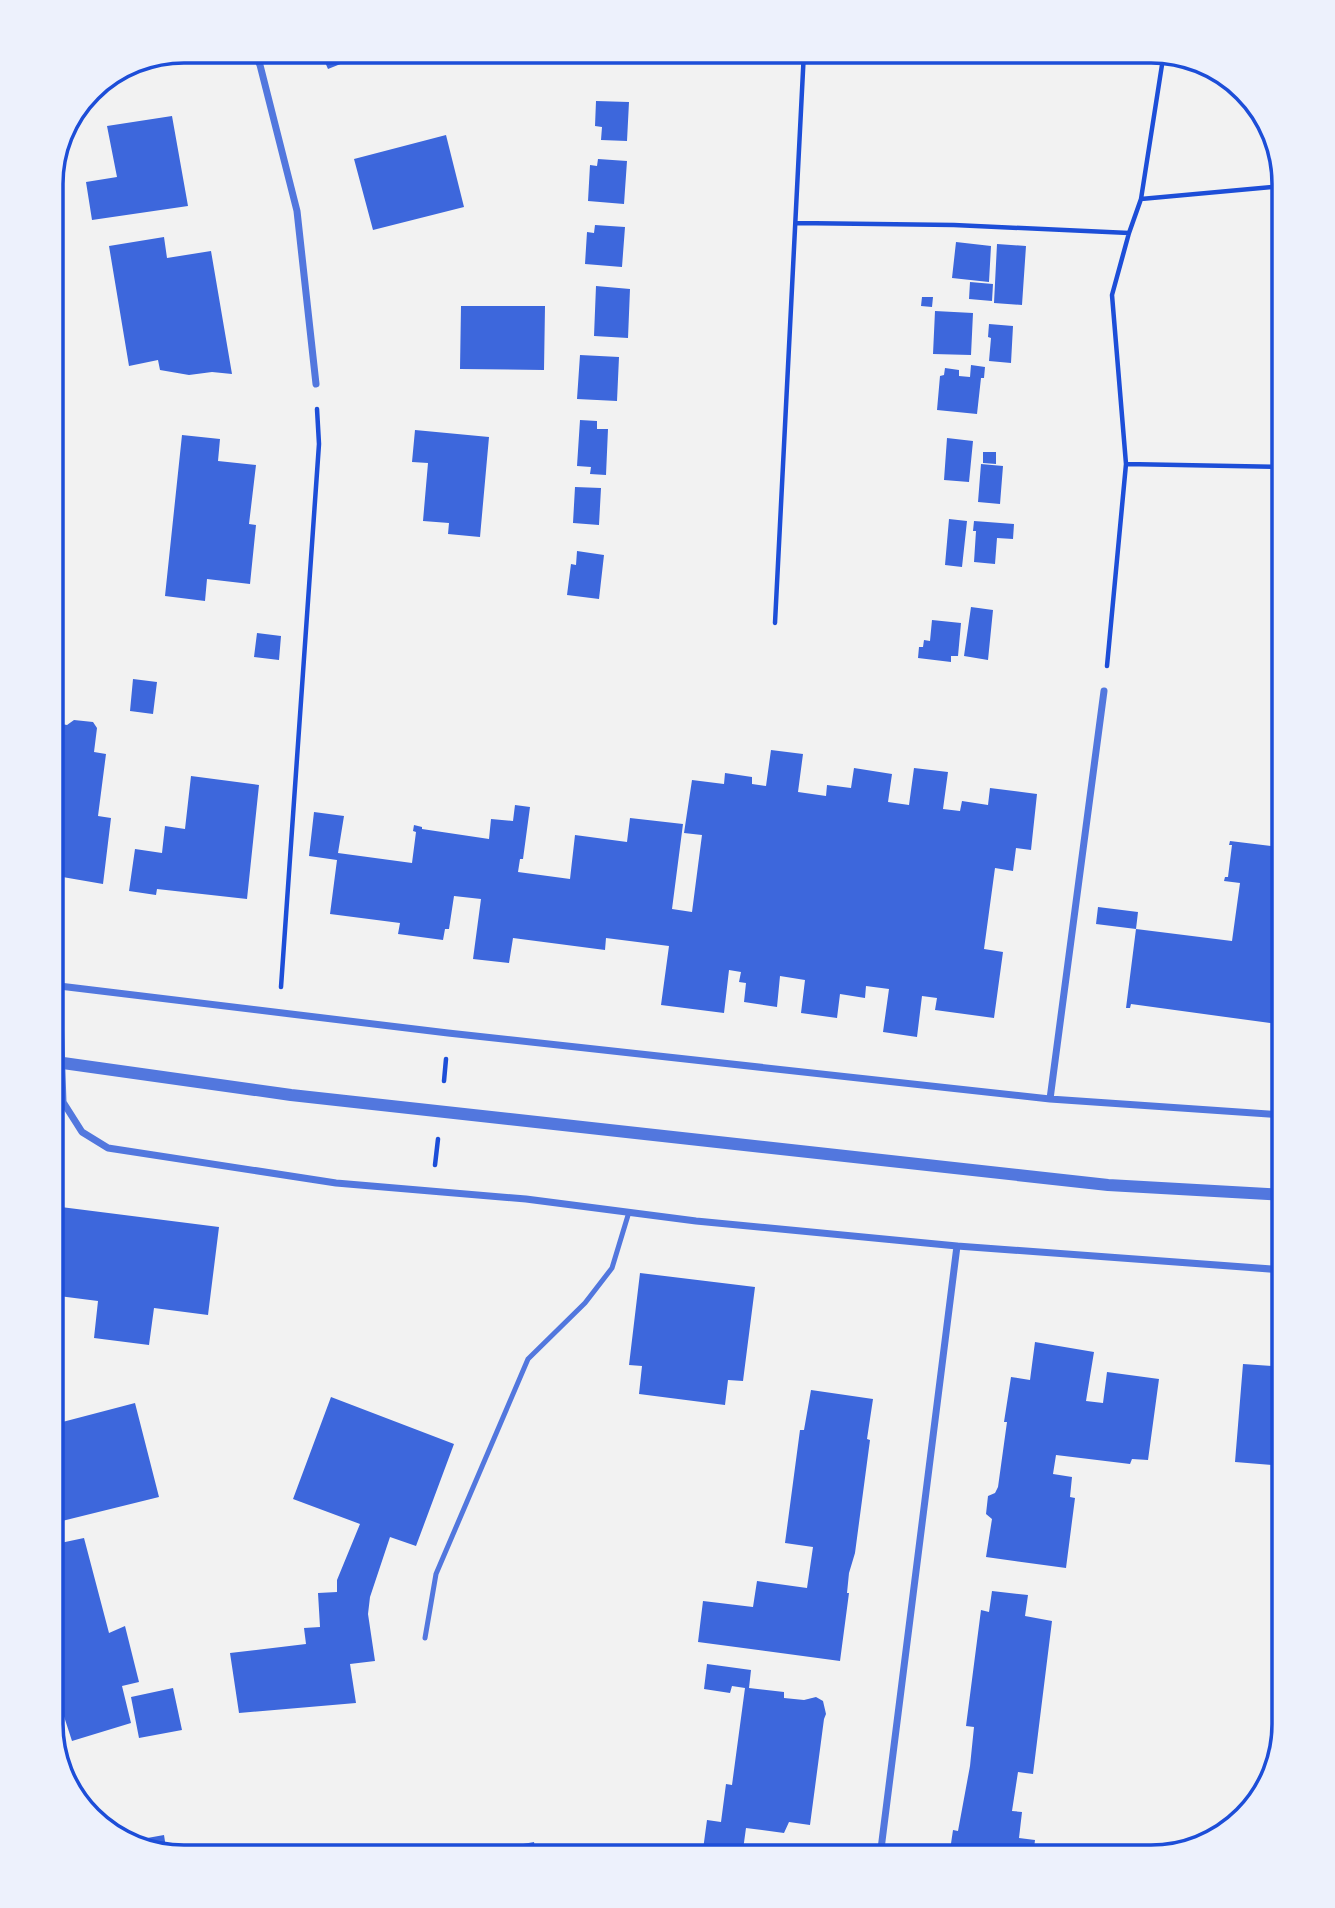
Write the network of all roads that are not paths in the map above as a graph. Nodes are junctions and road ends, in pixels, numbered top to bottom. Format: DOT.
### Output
graph roads {
  1 [pos="259,63"];
  2 [pos="316,384"];
  3 [pos="1104,691"];
  4 [pos="63,986"];
  5 [pos="63,1064"];
  6 [pos="1050,1099"];
  7 [pos="63,1102"];
  8 [pos="1272,1114"];
  9 [pos="1272,1194"];
  10 [pos="629,1212"];
  11 [pos="957,1246"];
  12 [pos="1272,1269"];
  13 [pos="425,1638"];
  14 [pos="882,1845"];
  1 -- 2 [label="street"];
  3 -- 6 [label="street"];
  4 -- 6 [label="street"];
  5 -- 9 [label="street"];
  6 -- 8 [label="street"];
  7 -- 10 [label="street"];
  10 -- 11 [label="street"];
  10 -- 13 [label="lane"];
  11 -- 12 [label="street"];
  11 -- 14 [label="street"];
}
